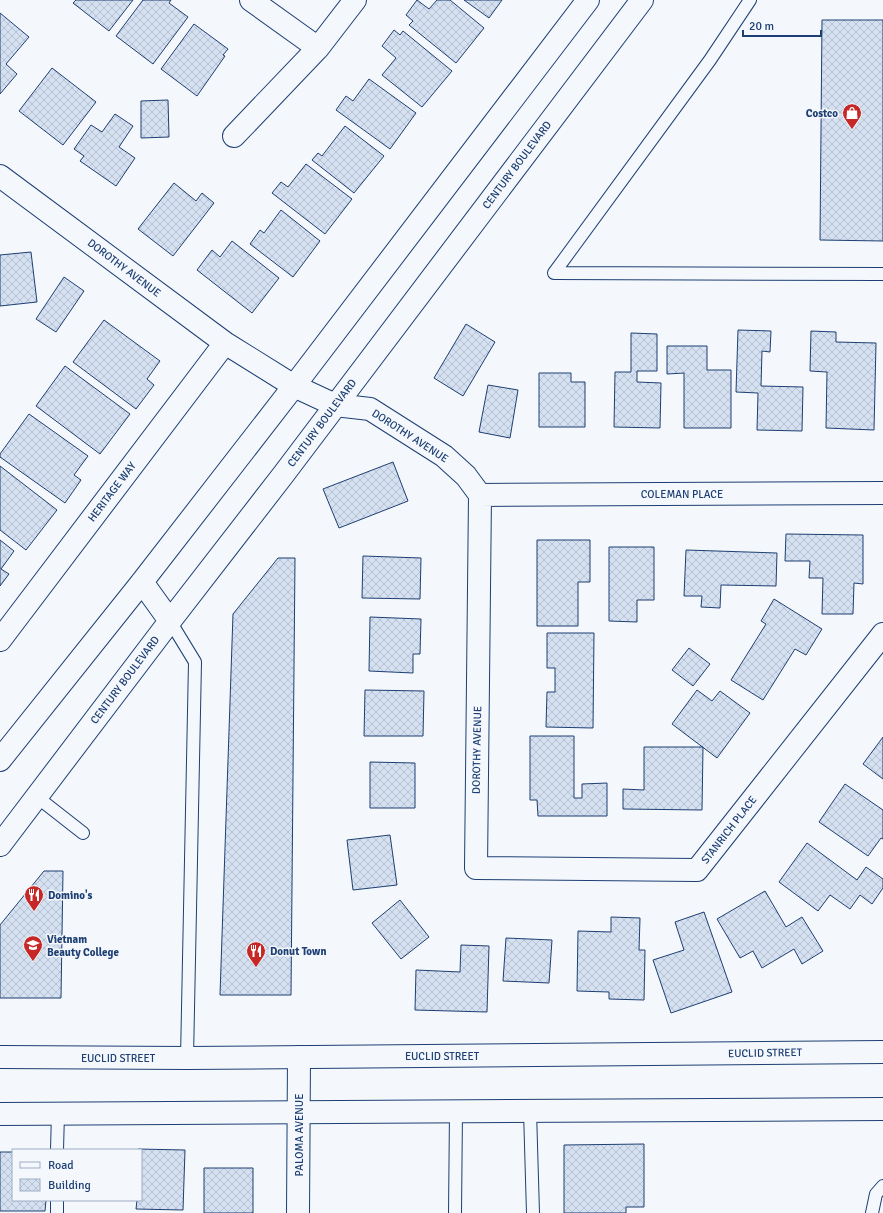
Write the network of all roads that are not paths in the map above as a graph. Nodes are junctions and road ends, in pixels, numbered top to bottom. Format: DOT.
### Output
graph roads {
  1 [pos="251,0"];
  2 [pos="355,0"];
  3 [pos="588,0"];
  4 [pos="642,0"];
  5 [pos="750,0"];
  6 [pos="318,48"];
  7 [pos="234,136"];
  8 [pos="0,176"];
  9 [pos="883,274"];
  10 [pos="225,343"];
  11 [pos="294,386"];
  12 [pos="335,405"];
  13 [pos="883,493"];
  14 [pos="480,495"];
  15 [pos="142,582"];
  16 [pos="170,621"];
  17 [pos="883,634"];
  18 [pos="0,640"];
  19 [pos="0,760"];
  20 [pos="37,797"];
  21 [pos="83,833"];
  22 [pos="0,845"];
  23 [pos="476,868"];
  24 [pos="883,1052"];
  25 [pos="0,1057"];
  26 [pos="299,1057"];
  27 [pos="187,1058"];
  28 [pos="883,1108"];
  29 [pos="456,1111"];
  30 [pos="530,1111"];
  31 [pos="299,1112"];
  32 [pos="58,1113"];
  33 [pos="0,1114"];
  34 [pos="57,1149"];
  35 [pos="883,1186"];
  36 [pos="57,1201"];
  37 [pos="57,1213"];
  38 [pos="298,1213"];
  39 [pos="455,1213"];
  40 [pos="533,1213"];
  41 [pos="872,1213"];
  1 -- 6 [label="main road"];
  2 -- 6 [label="main road"];
  3 -- 11 [label="main road"];
  4 -- 12 [label="main road, CENTURY BOULEVARD"];
  5 -- 9 [label="lane"];
  6 -- 7 [label="main road"];
  8 -- 10 [label="main road, DOROTHY AVENUE"];
  10 -- 11 [label="main road, DOROTHY AVENUE"];
  10 -- 18 [label="main road, HERITAGE WAY"];
  11 -- 12 [label="main road, DOROTHY AVENUE"];
  11 -- 15 [label="main road"];
  12 -- 14 [label="main road, DOROTHY AVENUE"];
  12 -- 16 [label="main road, CENTURY BOULEVARD"];
  13 -- 14 [label="main road, COLEMAN PLACE"];
  14 -- 23 [label="main road, DOROTHY AVENUE"];
  15 -- 16 [label="main road"];
  15 -- 19 [label="main road"];
  16 -- 20 [label="main road, CENTURY BOULEVARD"];
  16 -- 27 [label="lane"];
  17 -- 23 [label="main road, STANRICH PLACE"];
  20 -- 21 [label="lane"];
  20 -- 22 [label="main road, CENTURY BOULEVARD"];
  24 -- 26 [label="main road, EUCLID STREET"];
  25 -- 27 [label="main road, EUCLID STREET"];
  26 -- 27 [label="main road, EUCLID STREET"];
  26 -- 31 [label="main road, PALOMA AVENUE"];
  28 -- 30 [label="main road"];
  29 -- 30 [label="main road"];
  29 -- 31 [label="main road"];
  29 -- 39 [label="lane"];
  30 -- 40 [label="lane"];
  31 -- 32 [label="main road"];
  31 -- 38 [label="main road, PALOMA AVENUE"];
  32 -- 33 [label="main road"];
  32 -- 34 [label="lane"];
  35 -- 41 [label="lane"];
  36 -- 37 [label="lane"];
}
